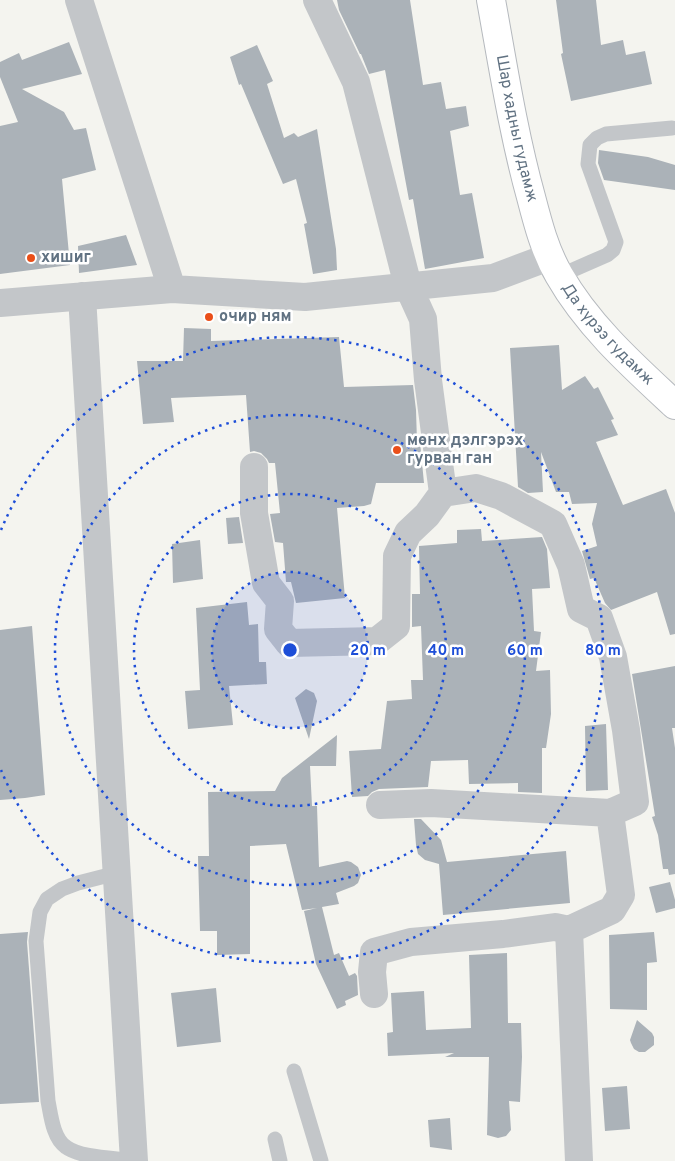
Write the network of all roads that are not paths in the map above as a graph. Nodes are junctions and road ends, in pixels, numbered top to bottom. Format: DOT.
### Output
graph roads {
  1 [pos="79,0"];
  2 [pos="317,0"];
  3 [pos="491,0"];
  4 [pos="672,128"];
  5 [pos="554,266"];
  6 [pos="408,286"];
  7 [pos="172,289"];
  8 [pos="82,296"];
  9 [pos="0,303"];
  10 [pos="675,405"];
  11 [pos="254,467"];
  12 [pos="443,493"];
  13 [pos="380,805"];
  14 [pos="610,813"];
  15 [pos="117,873"];
  16 [pos="569,930"];
  17 [pos="374,994"];
  18 [pos="294,1071"];
  19 [pos="275,1138"];
  20 [pos="134,1161"];
  21 [pos="280,1161"];
  22 [pos="322,1161"];
  23 [pos="579,1161"];
  1 -- 7 [label="street"];
  2 -- 6 [label="street"];
  3 -- 5 [label="main road, Шар хадны гудамж"];
  4 -- 5 [label="lane"];
  5 -- 6 [label="street"];
  5 -- 10 [label="main road, Да хүрээ гудамж"];
  6 -- 7 [label="street"];
  6 -- 12 [label="street"];
  7 -- 8 [label="street"];
  8 -- 9 [label="street"];
  8 -- 15 [label="street"];
  11 -- 12 [label="street"];
  12 -- 14 [label="street"];
  13 -- 14 [label="street"];
  14 -- 16 [label="street"];
  15 -- 20 [label="street"];
  15 -- 20 [label="lane"];
  16 -- 17 [label="street"];
  16 -- 23 [label="street"];
  18 -- 22 [label="lane"];
  19 -- 21 [label="lane"];
}
